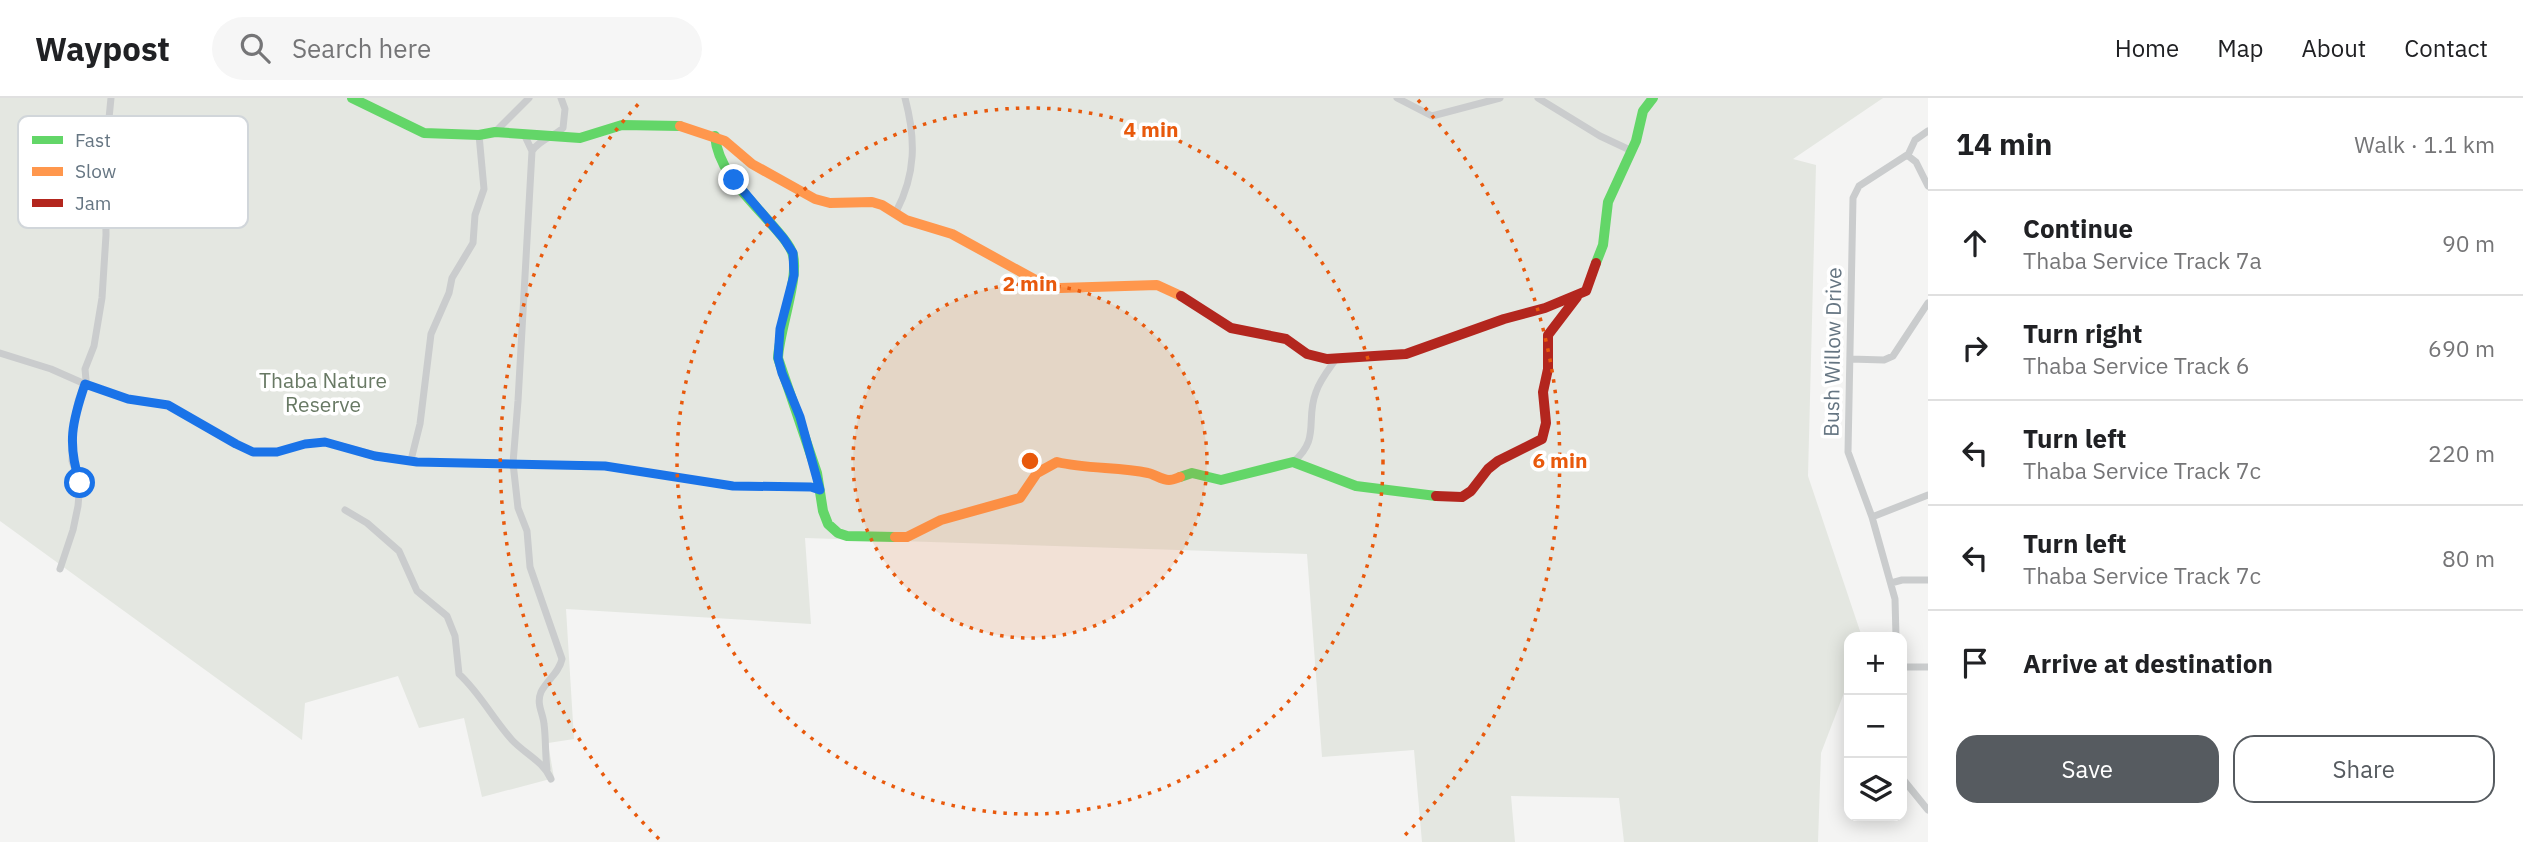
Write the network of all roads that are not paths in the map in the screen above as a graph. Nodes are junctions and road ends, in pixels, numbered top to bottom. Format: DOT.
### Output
graph roads {
  1 [pos="111,98"];
  2 [pos="352,98"];
  3 [pos="529,98"];
  4 [pos="561,98"];
  5 [pos="905,98"];
  6 [pos="1397,98"];
  7 [pos="1500,98"];
  8 [pos="1538,98"];
  9 [pos="1653,98"];
  10 [pos="109,116"];
  11 [pos="1928,131"];
  12 [pos="495,132"];
  13 [pos="524,134"];
  14 [pos="479,135"];
  15 [pos="552,136"];
  16 [pos="715,136"];
  17 [pos="1632,150"];
  18 [pos="532,151"];
  19 [pos="1908,155"];
  20 [pos="1928,186"];
  21 [pos="896,212"];
  22 [pos="105,228"];
  23 [pos="1579,295"];
  24 [pos="1928,303"];
  25 [pos="0,353"];
  26 [pos="1336,359"];
  27 [pos="1850,359"];
  28 [pos="85,384"];
  29 [pos="411,460"];
  30 [pos="1293,462"];
  31 [pos="513,463"];
  32 [pos="820,490"];
  33 [pos="1928,495"];
  34 [pos="345,510"];
  35 [pos="1872,517"];
  36 [pos="60,569"];
  37 [pos="1928,580"];
  38 [pos="1891,583"];
  39 [pos="1896,632"];
  40 [pos="1907,667"];
  41 [pos="1928,667"];
  42 [pos="547,769"];
  43 [pos="551,779"];
  44 [pos="1907,784"];
  45 [pos="1928,810"];
  1 -- 10 [label="street"];
  2 -- 14 [label="street"];
  3 -- 12 [label="street"];
  4 -- 15 [label="street"];
  5 -- 21 [label="street"];
  6 -- 7 [label="street"];
  8 -- 17 [label="street"];
  9 -- 17 [label="street"];
  11 -- 19 [label="street"];
  12 -- 13 [label="street"];
  12 -- 14 [label="street"];
  13 -- 15 [label="street"];
  13 -- 18 [label="street"];
  14 -- 29 [label="street"];
  15 -- 16 [label="street"];
  15 -- 18 [label="street"];
  16 -- 21 [label="street"];
  16 -- 32 [label="street"];
  17 -- 23 [label="street"];
  18 -- 31 [label="street"];
  19 -- 20 [label="street"];
  19 -- 27 [label="street, Bush Willow Drive"];
  21 -- 26 [label="street"];
  22 -- 28 [label="street"];
  23 -- 26 [label="street"];
  23 -- 30 [label="street"];
  24 -- 27 [label="street"];
  25 -- 28 [label="street"];
  26 -- 30 [label="street"];
  27 -- 35 [label="street, Bush Willow Drive"];
  28 -- 29 [label="street"];
  28 -- 36 [label="street"];
  29 -- 31 [label="street"];
  30 -- 32 [label="street"];
  31 -- 32 [label="street"];
  31 -- 42 [label="street"];
  33 -- 35 [label="street"];
  34 -- 42 [label="street"];
  35 -- 38 [label="street, Bush Willow Drive"];
  37 -- 38 [label="street"];
  38 -- 39 [label="street, Bush Willow Drive"];
  40 -- 41 [label="street"];
  42 -- 43 [label="street"];
  44 -- 45 [label="street"];
}
